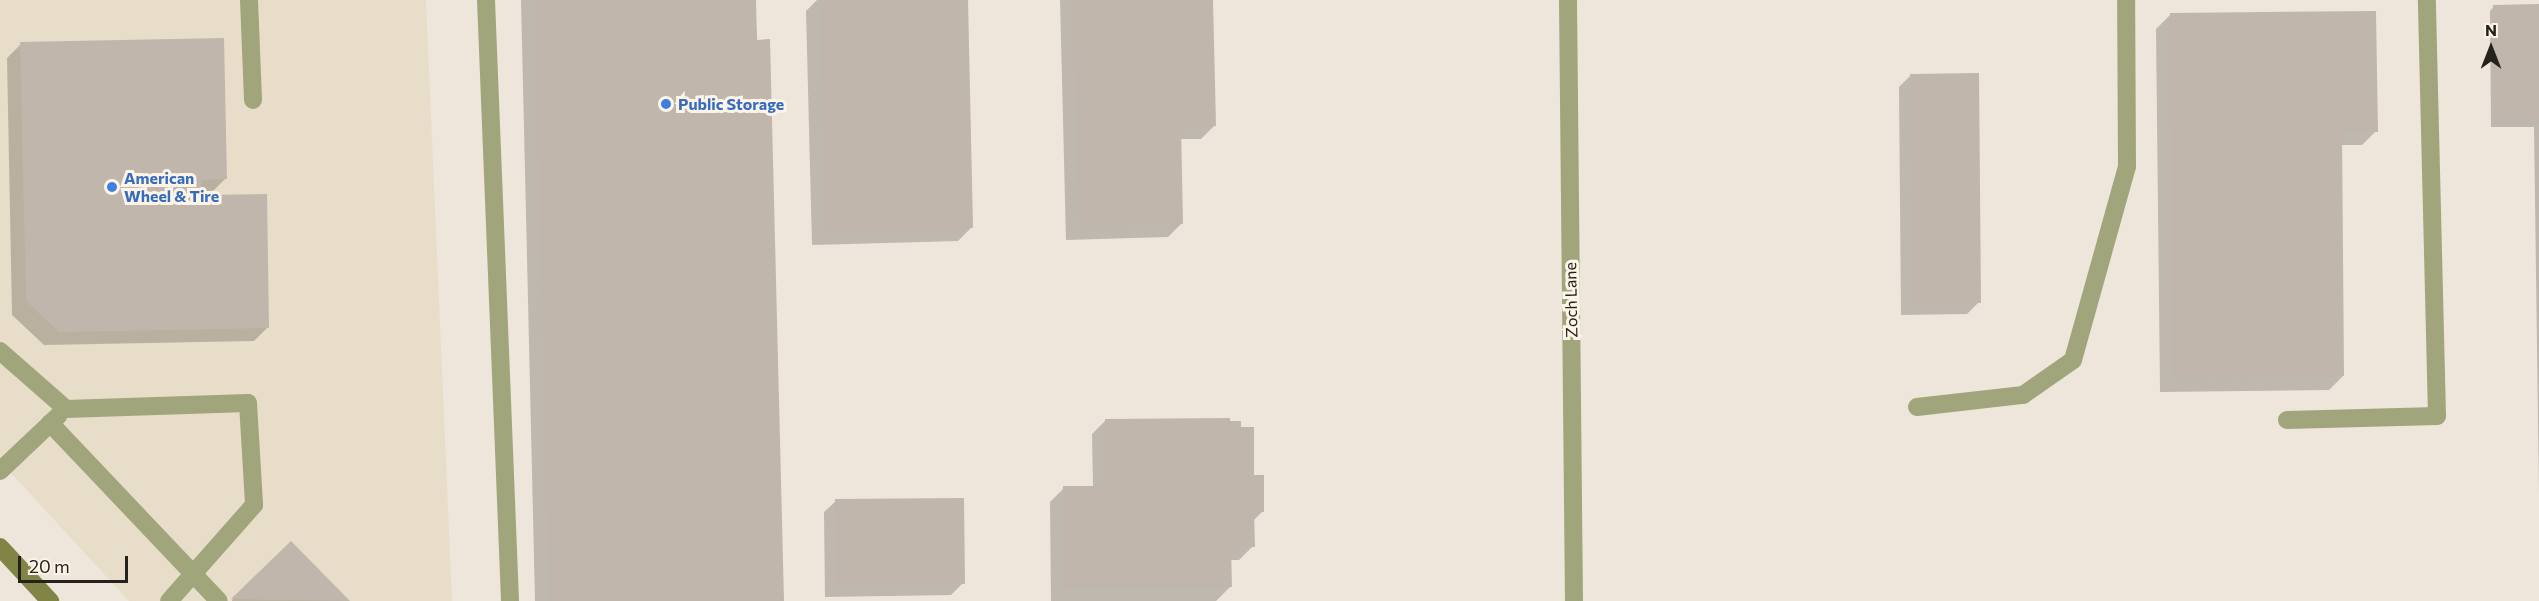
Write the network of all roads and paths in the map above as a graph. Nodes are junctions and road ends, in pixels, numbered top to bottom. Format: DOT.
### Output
graph roads {
  1 [pos="249,0"];
  2 [pos="486,0"];
  3 [pos="1568,0"];
  4 [pos="2126,0"];
  5 [pos="2427,0"];
  6 [pos="252,100"];
  7 [pos="0,351"];
  8 [pos="1917,407"];
  9 [pos="66,409"];
  10 [pos="2287,420"];
  11 [pos="50,423"];
  12 [pos="0,471"];
  13 [pos="0,547"];
  14 [pos="194,575"];
  15 [pos="50,601"];
  16 [pos="169,601"];
  17 [pos="219,601"];
  18 [pos="510,601"];
  19 [pos="1574,601"];
  1 -- 6 [label="street"];
  2 -- 18 [label="street"];
  3 -- 19 [label="street, Zoch Lane"];
  4 -- 8 [label="street"];
  5 -- 10 [label="street"];
  7 -- 9 [label="street"];
  9 -- 11 [label="street"];
  9 -- 14 [label="street"];
  11 -- 12 [label="street"];
  11 -- 14 [label="street"];
  13 -- 15 [label="main road"];
  14 -- 16 [label="street"];
  14 -- 17 [label="street"];
}
